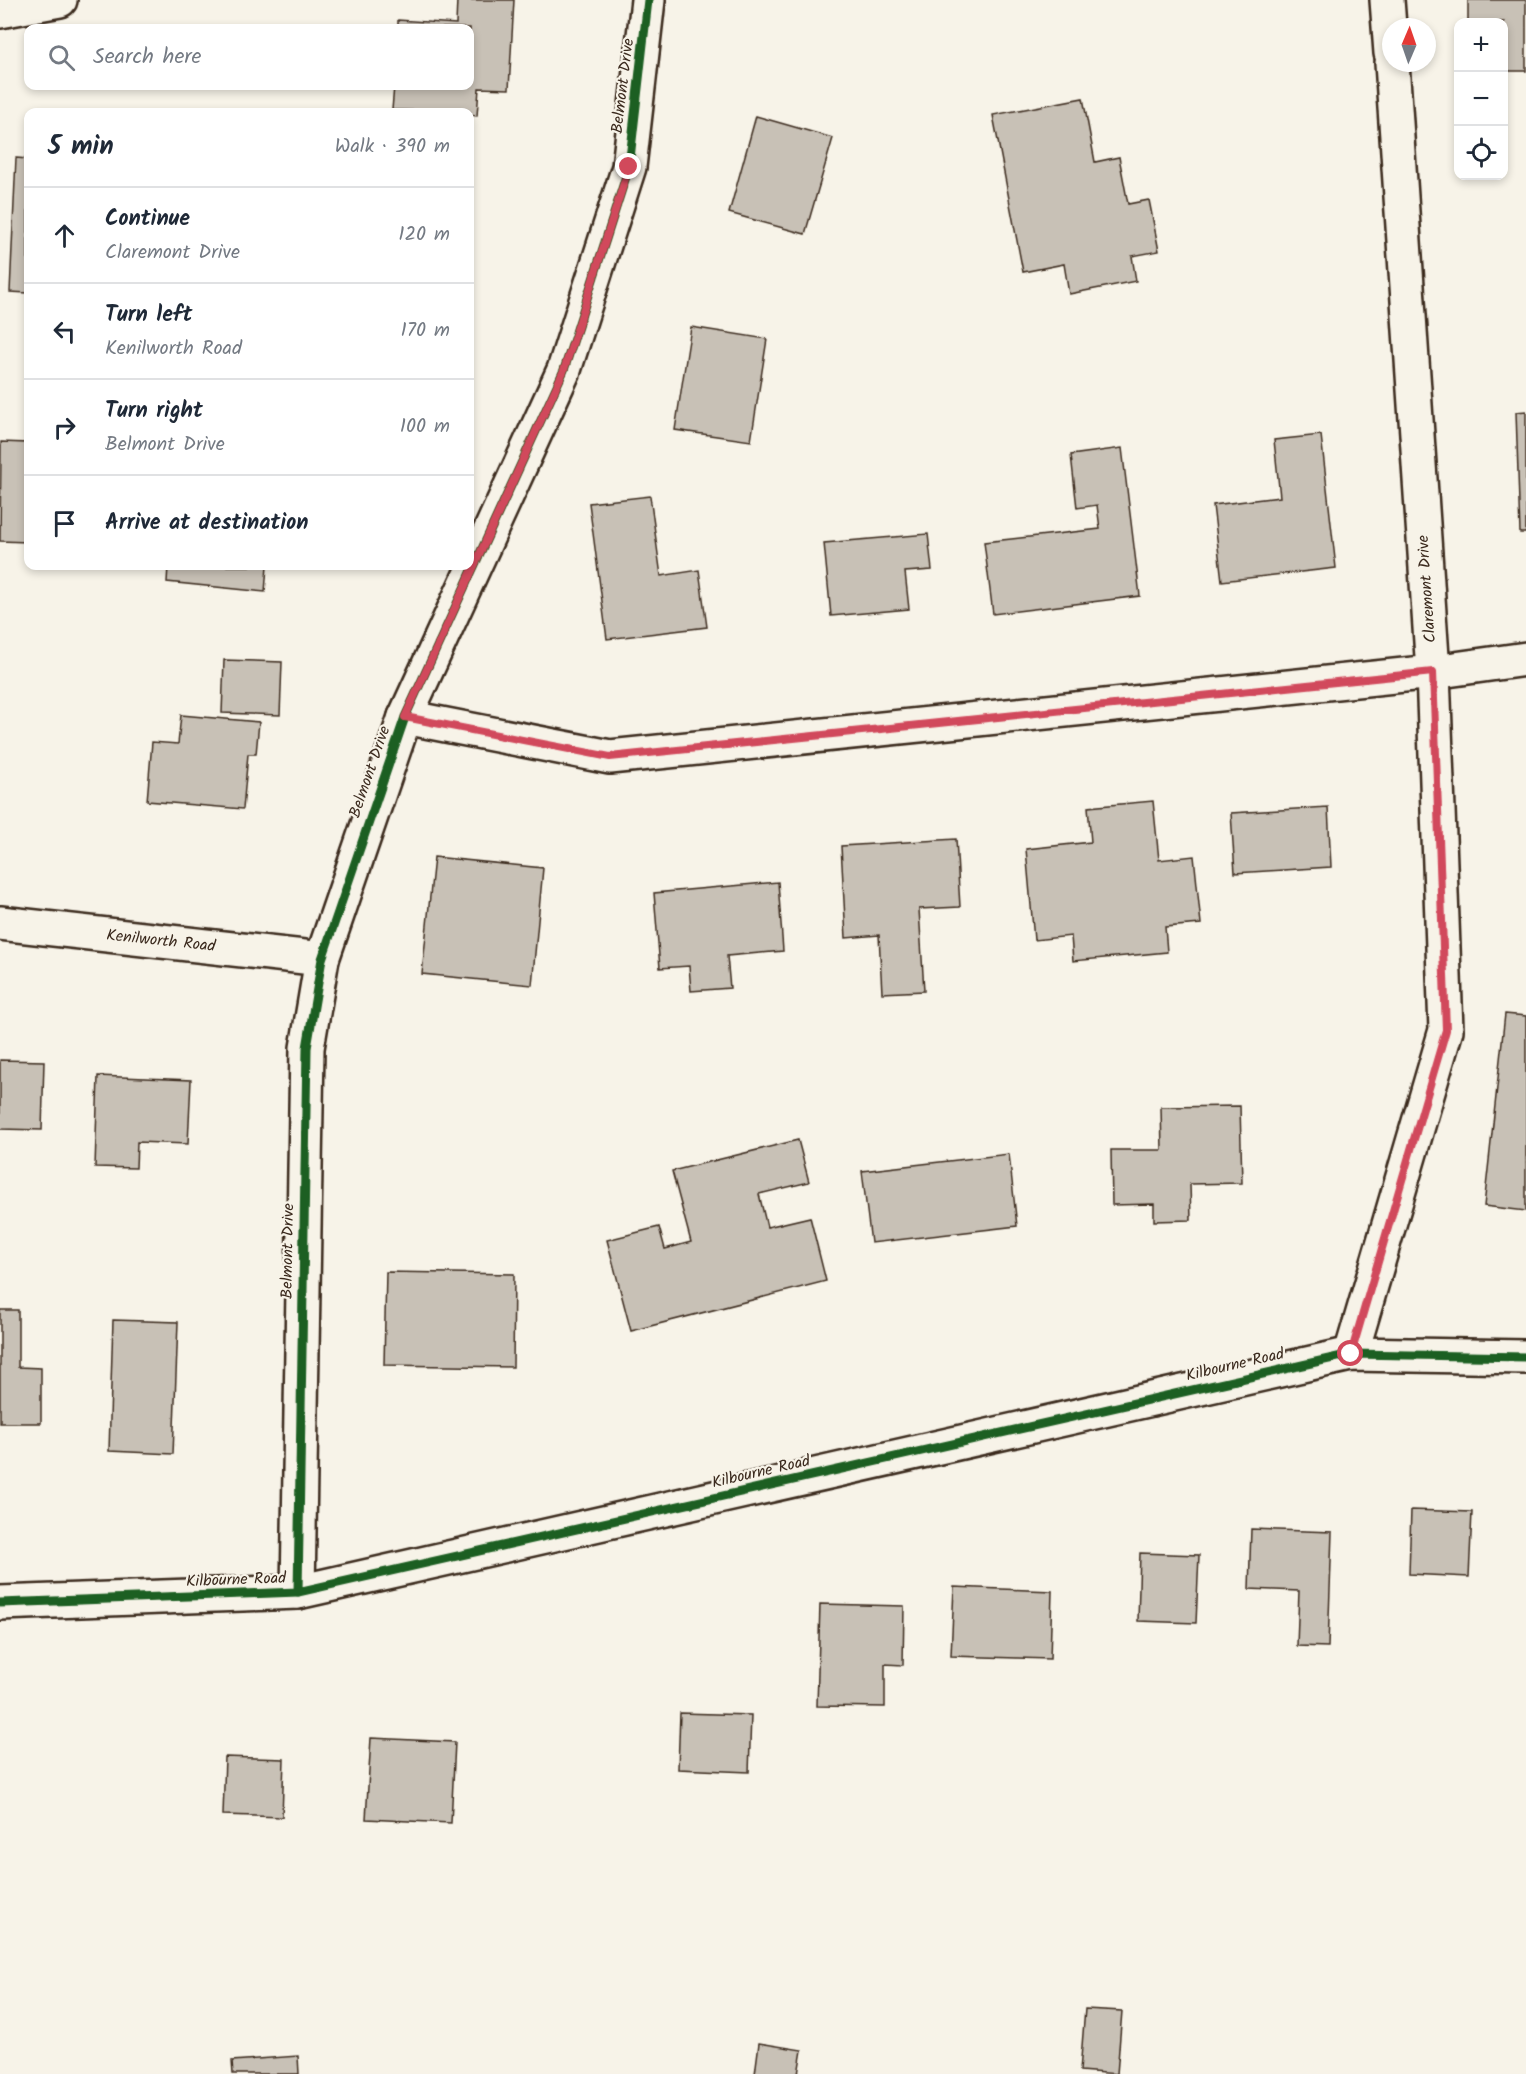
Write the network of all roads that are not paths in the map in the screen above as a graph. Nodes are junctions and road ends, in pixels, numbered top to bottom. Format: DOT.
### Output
graph roads {
  1 [pos="60,0"];
  2 [pos="648,0"];
  3 [pos="1387,0"];
  4 [pos="0,11"];
  5 [pos="1388,18"];
  6 [pos="1393,72"];
  7 [pos="474,566"];
  8 [pos="472,570"];
  9 [pos="1526,659"];
  10 [pos="1433,672"];
  11 [pos="405,717"];
  12 [pos="0,923"];
  13 [pos="322,959"];
  14 [pos="1351,1354"];
  15 [pos="1526,1357"];
  16 [pos="298,1592"];
  17 [pos="0,1603"];
  1 -- 4 [label="street"];
  2 -- 7 [label="street, Belmont Drive"];
  3 -- 5 [label="street"];
  6 -- 10 [label="street, Claremont Drive"];
  8 -- 11 [label="street, Belmont Drive"];
  9 -- 10 [label="street"];
  10 -- 11 [label="street"];
  10 -- 14 [label="street, Claremont Drive"];
  11 -- 13 [label="street, Belmont Drive"];
  12 -- 13 [label="street, Kenilworth Road"];
  13 -- 16 [label="street, Belmont Drive"];
  14 -- 15 [label="street, Kilbourne Road"];
  14 -- 16 [label="street, Kilbourne Road"];
  16 -- 17 [label="street, Kilbourne Road"];
}
